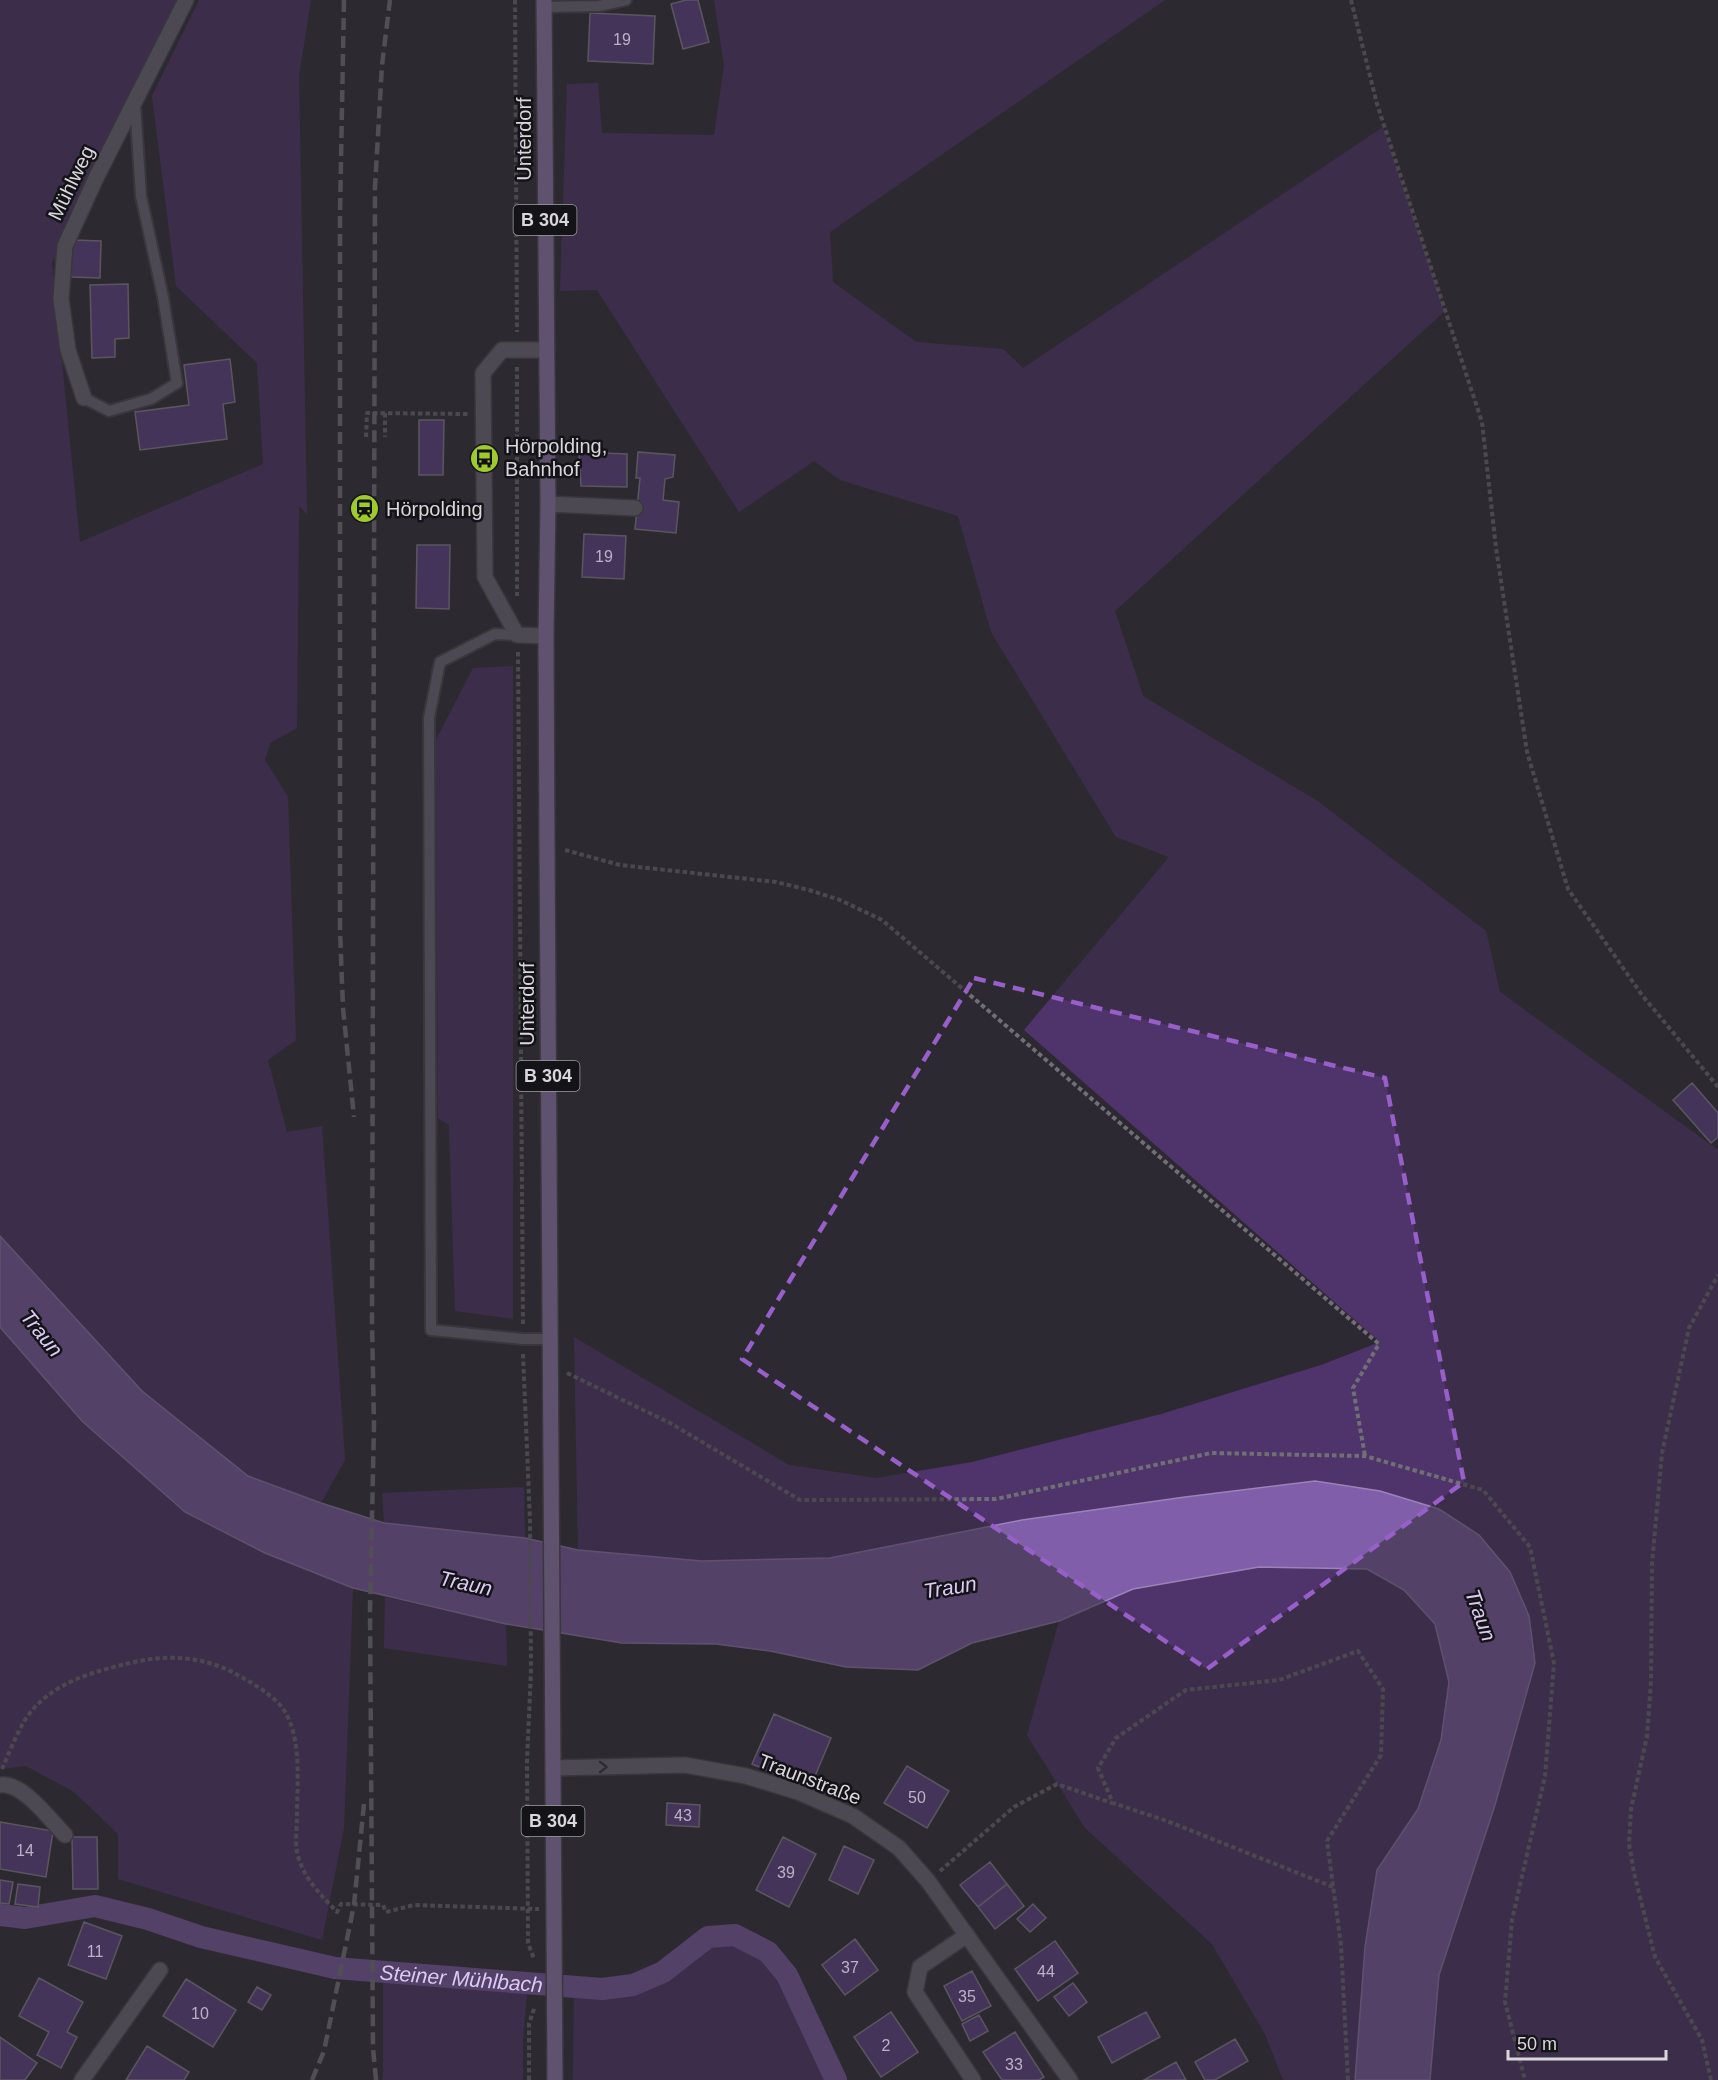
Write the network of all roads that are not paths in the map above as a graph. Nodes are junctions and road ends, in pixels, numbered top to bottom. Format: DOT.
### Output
graph roads {
  1 [pos="186,0"];
  2 [pos="626,0"];
  3 [pos="544,4"];
  4 [pos="135,104"];
  5 [pos="545,350"];
  6 [pos="84,398"];
  7 [pos="548,504"];
  8 [pos="635,508"];
  9 [pos="517,635"];
  10 [pos="546,636"];
  11 [pos="549,1339"];
  12 [pos="553,1768"];
  13 [pos="0,1785"];
  14 [pos="65,1835"];
  15 [pos="967,1935"];
  16 [pos="160,1970"];
  17 [pos="82,2080"];
  18 [pos="555,2080"];
  19 [pos="973,2080"];
  20 [pos="1070,2080"];
  1 -- 4 [label="street, Mühlweg"];
  2 -- 3 [label="lane"];
  3 -- 5 [label="main road, Unterdorf / B 304"];
  4 -- 6 [label="street, Mühlweg"];
  4 -- 6 [label="lane"];
  5 -- 7 [label="main road, Unterdorf / B 304"];
  5 -- 9 [label="street"];
  7 -- 8 [label="street"];
  7 -- 10 [label="main road, Unterdorf / B 304"];
  9 -- 10 [label="street"];
  9 -- 11 [label="lane"];
  10 -- 11 [label="main road, Unterdorf / B 304"];
  11 -- 12 [label="main road, Unterdorf / B 304"];
  12 -- 15 [label="street, Traunstraße, one-way"];
  12 -- 18 [label="main road, B 304"];
  13 -- 14 [label="street"];
  15 -- 19 [label="street"];
  15 -- 20 [label="street, Traunstraße"];
  16 -- 17 [label="street"];
}
